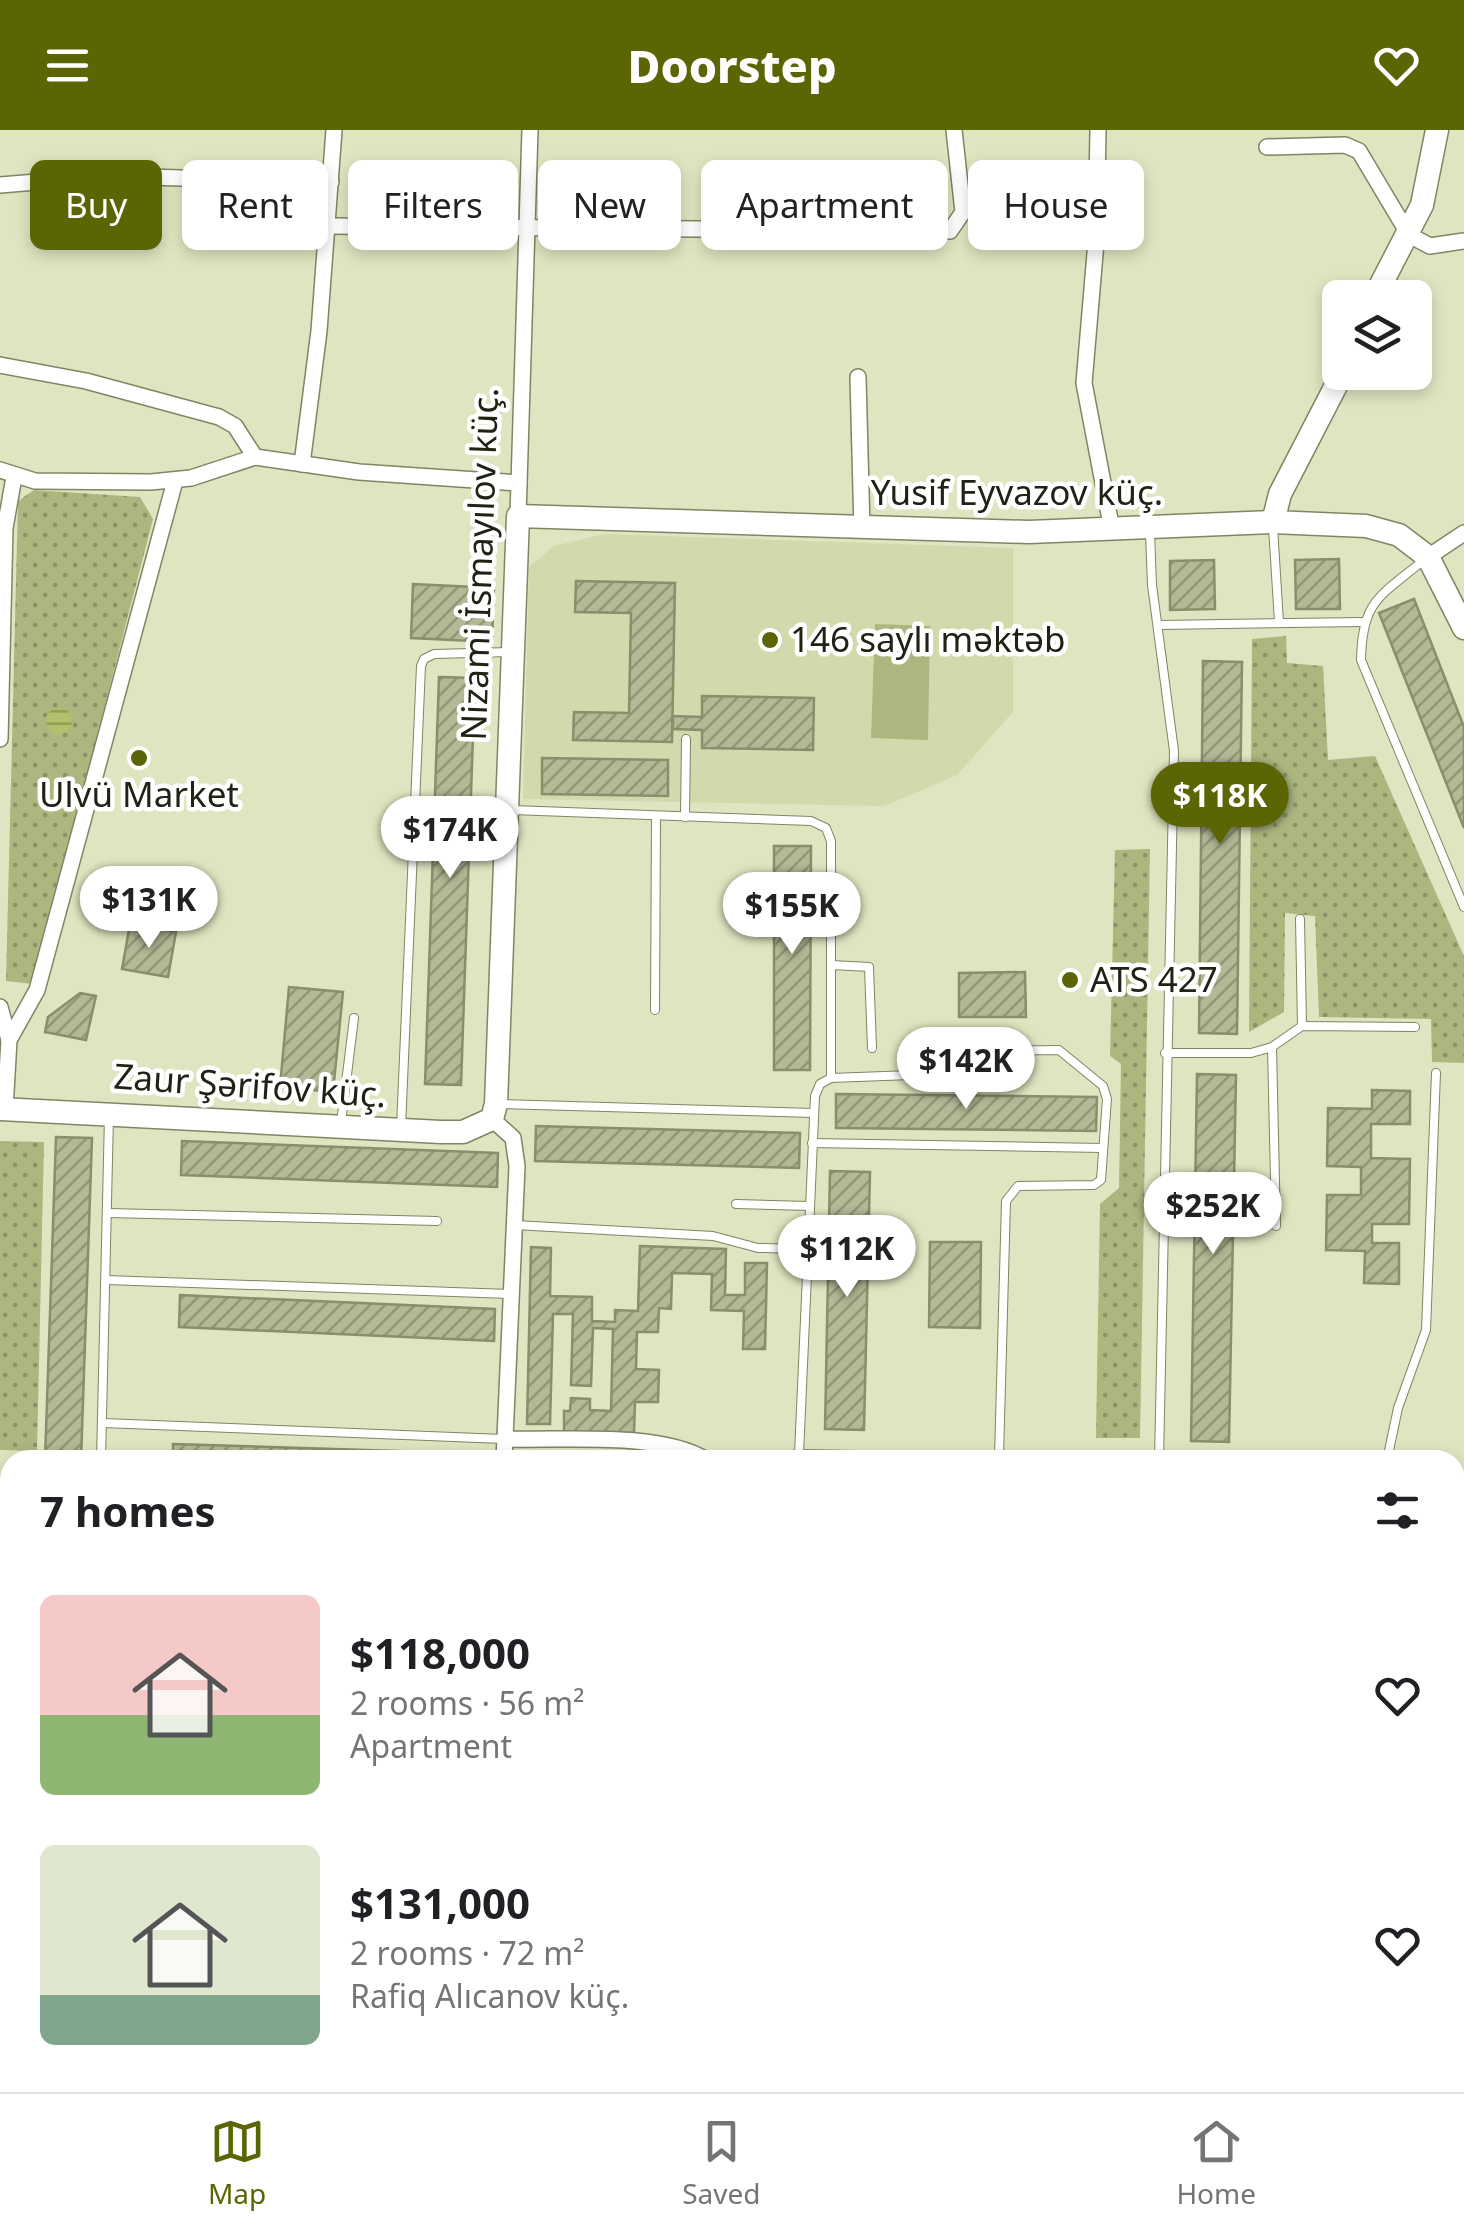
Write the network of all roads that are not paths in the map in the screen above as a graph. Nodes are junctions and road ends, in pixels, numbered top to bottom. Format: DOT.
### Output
graph roads {
  1 [pos="334,130"];
  2 [pos="530,130"];
  3 [pos="954,130"];
  4 [pos="1098,130"];
  5 [pos="1437,130"];
  6 [pos="1267,146"];
  7 [pos="331,182"];
  8 [pos="0,185"];
  9 [pos="328,226"];
  10 [pos="527,228"];
  11 [pos="1409,235"];
  12 [pos="1464,241"];
  13 [pos="325,250"];
  14 [pos="1384,280"];
  15 [pos="0,365"];
  16 [pos="858,377"];
  17 [pos="1334,390"];
  18 [pos="255,457"];
  19 [pos="302,464"];
  20 [pos="7,474"];
  21 [pos="175,481"];
  22 [pos="518,483"];
  23 [pos="518,516"];
  24 [pos="1273,522"];
  25 [pos="1150,528"];
  26 [pos="862,529"];
  27 [pos="1112,530"];
  28 [pos="1464,533"];
  29 [pos="1428,557"];
  30 [pos="1278,622"];
  31 [pos="1362,622"];
  32 [pos="1158,625"];
  33 [pos="1,628"];
  34 [pos="1464,628"];
  35 [pos="513,652"];
  36 [pos="0,739"];
  37 [pos="686,739"];
  38 [pos="506,810"];
  39 [pos="656,816"];
  40 [pos="685,817"];
  41 [pos="1464,907"];
  42 [pos="1300,920"];
  43 [pos="830,965"];
  44 [pos="0,1007"];
  45 [pos="655,1010"];
  46 [pos="354,1018"];
  47 [pos="1302,1026"];
  48 [pos="1415,1027"];
  49 [pos="9,1040"];
  50 [pos="1272,1047"];
  51 [pos="872,1048"];
  52 [pos="1165,1052"];
  53 [pos="1436,1073"];
  54 [pos="831,1078"];
  55 [pos="2,1109"];
  56 [pos="109,1112"];
  57 [pos="494,1112"];
  58 [pos="814,1112"];
  59 [pos="340,1127"];
  60 [pos="401,1131"];
  61 [pos="812,1142"];
  62 [pos="1103,1148"];
  63 [pos="736,1204"];
  64 [pos="809,1206"];
  65 [pos="108,1213"];
  66 [pos="437,1222"];
  67 [pos="516,1225"];
  68 [pos="1276,1226"];
  69 [pos="807,1249"];
  70 [pos="106,1280"];
  71 [pos="511,1294"];
  72 [pos="103,1423"];
  73 [pos="506,1439"];
  74 [pos="102,1450"];
  75 [pos="505,1450"];
  76 [pos="689,1450"];
  77 [pos="799,1450"];
  78 [pos="999,1450"];
  79 [pos="1158,1450"];
  80 [pos="1388,1450"];
  1 -- 7 [label="street"];
  2 -- 10 [label="street, Nizami İsmayılov küç."];
  3 -- 10 [label="street"];
  4 -- 27 [label="street"];
  5 -- 11 [label="street"];
  6 -- 11 [label="street"];
  7 -- 8 [label="street"];
  7 -- 9 [label="street"];
  9 -- 10 [label="street"];
  10 -- 22 [label="street, Nizami İsmayılov küç."];
  11 -- 12 [label="street"];
  11 -- 14 [label="street"];
  13 -- 19 [label="street"];
  15 -- 18 [label="street"];
  16 -- 26 [label="street"];
  17 -- 24 [label="street"];
  18 -- 19 [label="street"];
  18 -- 21 [label="street"];
  19 -- 22 [label="street"];
  20 -- 21 [label="street"];
  20 -- 33 [label="street"];
  21 -- 49 [label="street"];
  22 -- 23 [label="street, Nizami İsmayılov küç."];
  23 -- 26 [label="street, Yusif Eyvazov küç."];
  23 -- 35 [label="street, Nizami İsmayılov küç."];
  24 -- 25 [label="street, Yusif Eyvazov küç."];
  24 -- 29 [label="street, Yusif Eyvazov küç."];
  24 -- 30 [label="lane"];
  25 -- 27 [label="street, Yusif Eyvazov küç."];
  25 -- 32 [label="lane"];
  26 -- 27 [label="street, Yusif Eyvazov küç."];
  28 -- 29 [label="street"];
  29 -- 31 [label="lane"];
  29 -- 34 [label="street"];
  30 -- 31 [label="lane"];
  30 -- 32 [label="lane"];
  31 -- 41 [label="lane"];
  32 -- 52 [label="lane"];
  33 -- 36 [label="street"];
  35 -- 38 [label="street, Nizami İsmayılov küç."];
  35 -- 60 [label="lane"];
  37 -- 40 [label="lane"];
  38 -- 39 [label="lane"];
  38 -- 57 [label="street, Nizami İsmayılov küç."];
  39 -- 40 [label="lane"];
  39 -- 45 [label="lane"];
  40 -- 43 [label="lane"];
  42 -- 47 [label="lane"];
  43 -- 51 [label="lane"];
  43 -- 54 [label="lane"];
  44 -- 49 [label="street"];
  46 -- 59 [label="lane"];
  47 -- 48 [label="lane"];
  47 -- 50 [label="lane"];
  49 -- 55 [label="street"];
  50 -- 52 [label="lane"];
  50 -- 68 [label="lane"];
  52 -- 79 [label="lane"];
  53 -- 80 [label="lane"];
  54 -- 58 [label="lane"];
  54 -- 62 [label="lane"];
  55 -- 56 [label="street, Zaur Şərifov küç."];
  56 -- 59 [label="street, Zaur Şərifov küç."];
  56 -- 65 [label="lane"];
  57 -- 58 [label="lane"];
  57 -- 60 [label="street, Zaur Şərifov küç."];
  57 -- 67 [label="street"];
  58 -- 61 [label="lane"];
  59 -- 60 [label="street, Zaur Şərifov küç."];
  61 -- 62 [label="lane"];
  61 -- 64 [label="lane"];
  62 -- 78 [label="lane"];
  63 -- 64 [label="lane"];
  64 -- 69 [label="lane"];
  65 -- 66 [label="lane"];
  65 -- 70 [label="lane"];
  67 -- 69 [label="lane"];
  67 -- 71 [label="street"];
  69 -- 77 [label="lane"];
  70 -- 71 [label="lane"];
  70 -- 72 [label="lane"];
  71 -- 73 [label="street"];
  72 -- 73 [label="lane"];
  72 -- 74 [label="lane"];
  73 -- 75 [label="street"];
  73 -- 76 [label="street"];
}
